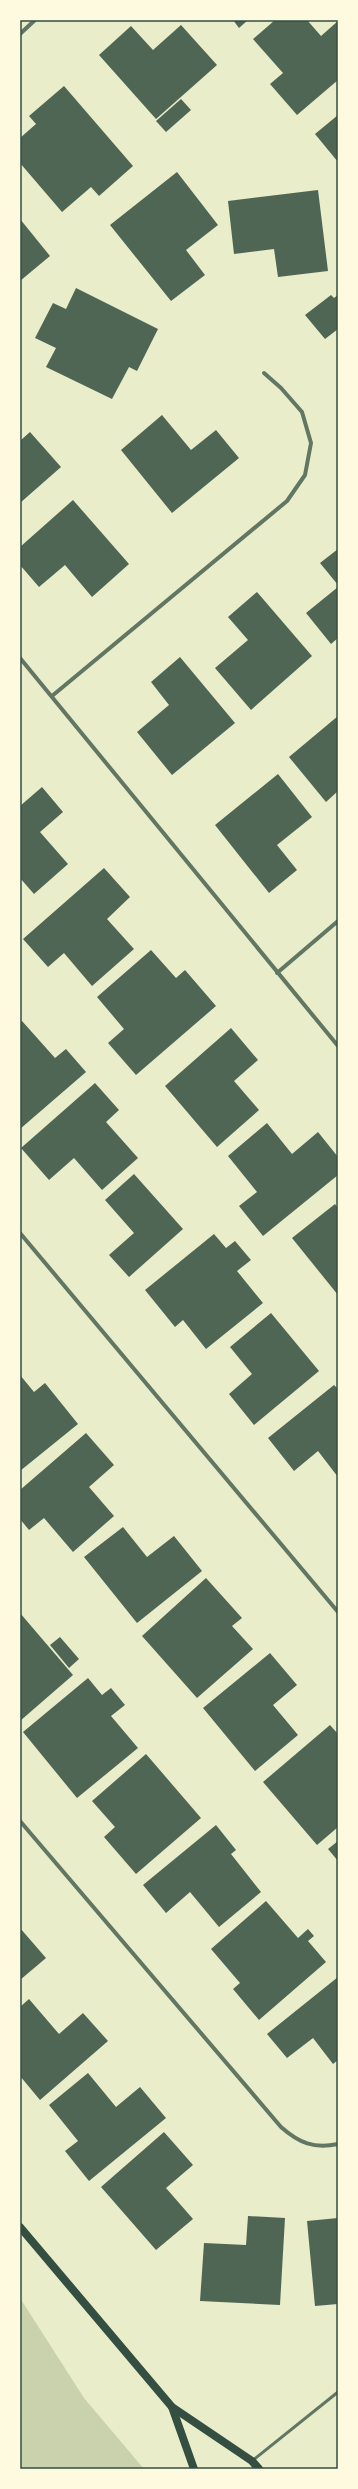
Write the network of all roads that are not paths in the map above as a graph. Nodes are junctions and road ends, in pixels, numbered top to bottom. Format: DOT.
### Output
graph roads {
  1 [pos="35,20"];
  2 [pos="20,34"];
  3 [pos="264,373"];
  4 [pos="20,658"];
  5 [pos="52,696"];
  6 [pos="338,921"];
  7 [pos="276,973"];
  8 [pos="338,1046"];
  9 [pos="20,1234"];
  10 [pos="338,1612"];
  11 [pos="20,1821"];
  12 [pos="338,2144"];
  13 [pos="20,2227"];
  14 [pos="338,2392"];
  15 [pos="172,2407"];
  16 [pos="252,2461"];
  17 [pos="194,2469"];
  18 [pos="259,2469"];
  1 -- 2 [label="street"];
  3 -- 5 [label="street"];
  4 -- 5 [label="street"];
  5 -- 7 [label="street"];
  6 -- 7 [label="street"];
  7 -- 8 [label="street"];
  9 -- 10 [label="street"];
  11 -- 12 [label="street"];
  13 -- 15 [label="main road"];
  14 -- 16 [label="lane"];
  15 -- 16 [label="main road"];
  15 -- 17 [label="main road"];
  16 -- 18 [label="main road"];
}
